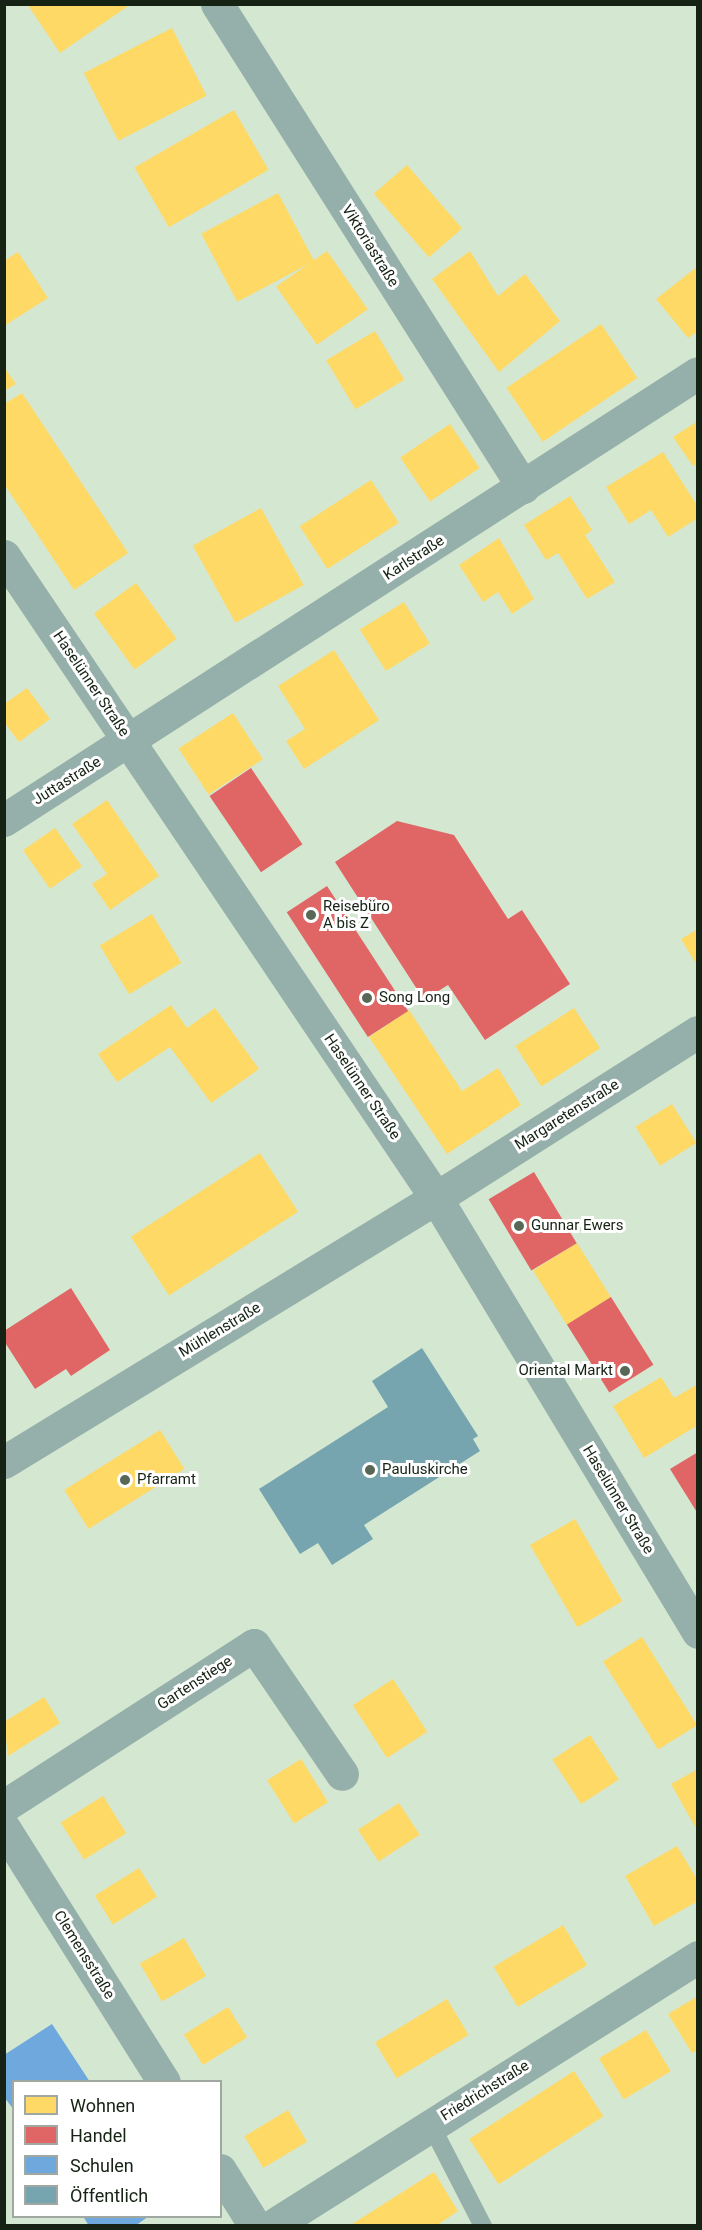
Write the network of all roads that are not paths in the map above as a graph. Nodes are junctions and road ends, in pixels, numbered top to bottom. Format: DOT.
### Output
graph roads {
  1 [pos="217,4"];
  2 [pos="698,374"];
  3 [pos="523,487"];
  4 [pos="4,556"];
  5 [pos="130,742"];
  6 [pos="4,820"];
  7 [pos="698,1032"];
  8 [pos="436,1198"];
  9 [pos="4,1462"];
  10 [pos="694,1617"];
  11 [pos="342,1774"];
  12 [pos="4,1806"];
  13 [pos="4,1828"];
  14 [pos="698,1957"];
  15 [pos="163,2080"];
  16 [pos="430,2125"];
  17 [pos="222,2173"];
  18 [pos="255,2226"];
  19 [pos="272,2226"];
  20 [pos="483,2226"];
  1 -- 3 [label="street, Viktoriastraße"];
  2 -- 3 [label="street, Karlstraße"];
  3 -- 5 [label="street, Karlstraße"];
  4 -- 5 [label="street, Haselünner Straße"];
  5 -- 6 [label="street, Juttastraße"];
  5 -- 8 [label="street, Haselünner Straße"];
  7 -- 8 [label="street, Margaretenstraße"];
  8 -- 9 [label="street, Mühlenstraße"];
  8 -- 10 [label="street, Haselünner Straße"];
  11 -- 12 [label="street, Gartenstiege"];
  13 -- 15 [label="street, Clemensstraße"];
  14 -- 16 [label="street, Friedrichstraße"];
  16 -- 19 [label="street, Friedrichstraße"];
  16 -- 20 [label="lane"];
  17 -- 18 [label="street"];
}
